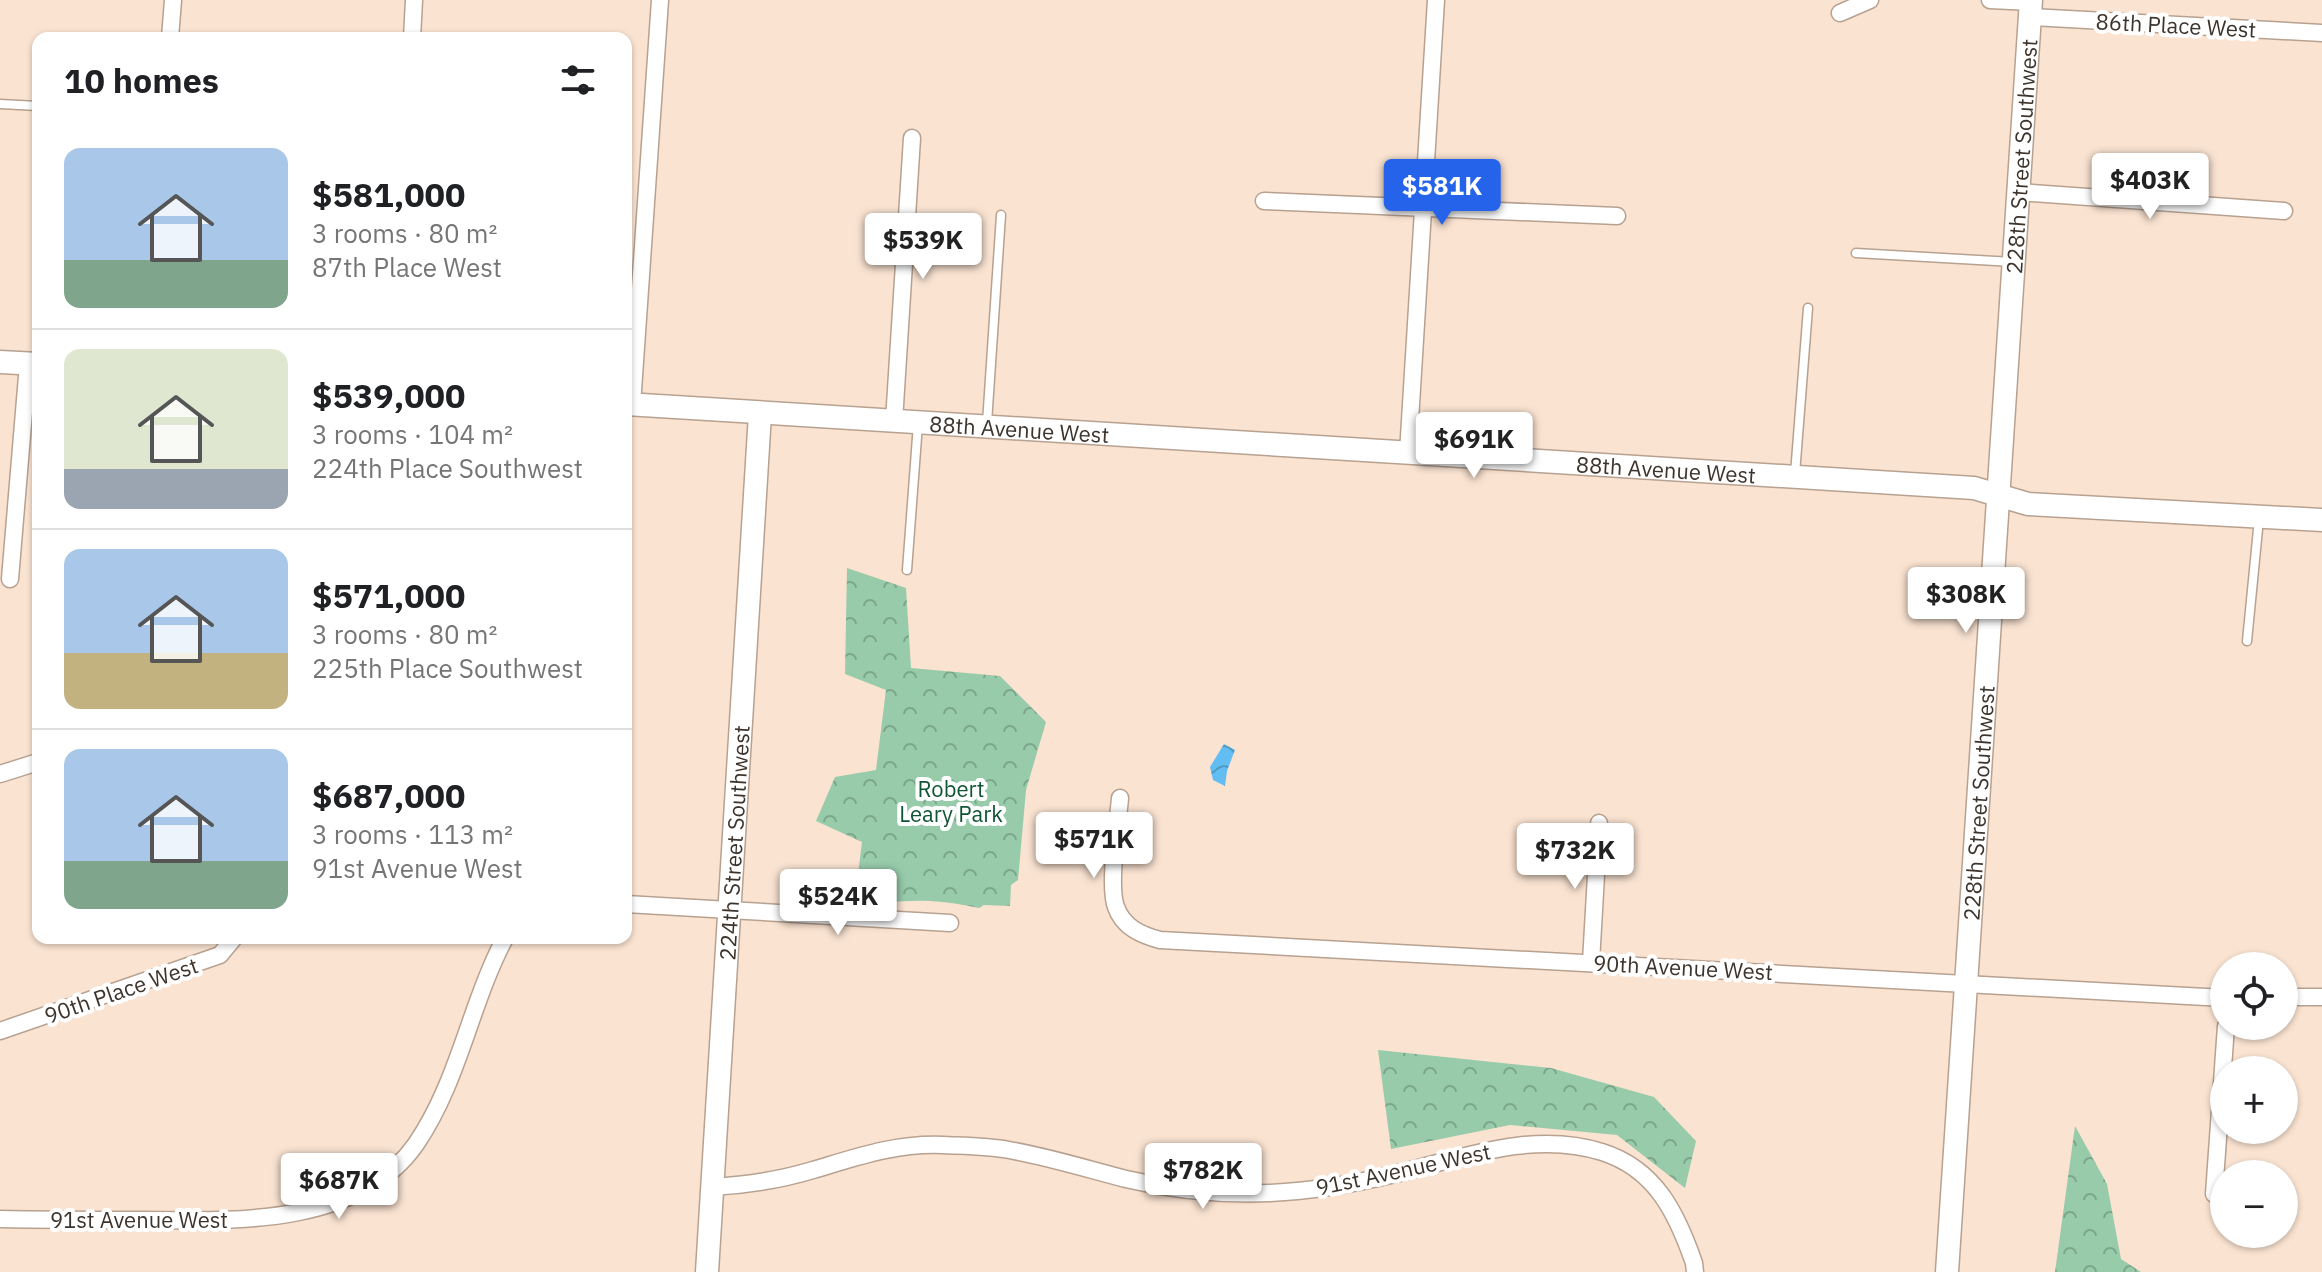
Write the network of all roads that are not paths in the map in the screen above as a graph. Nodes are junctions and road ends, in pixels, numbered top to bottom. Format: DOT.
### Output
graph roads {
  1 [pos="173,0"];
  2 [pos="414,0"];
  3 [pos="660,0"];
  4 [pos="1436,0"];
  5 [pos="1870,0"];
  6 [pos="1990,0"];
  7 [pos="2031,6"];
  8 [pos="1840,13"];
  9 [pos="170,32"];
  10 [pos="412,32"];
  11 [pos="2322,33"];
  12 [pos="0,104"];
  13 [pos="32,106"];
  14 [pos="912,138"];
  15 [pos="2018,192"];
  16 [pos="1264,201"];
  17 [pos="1423,207"];
  18 [pos="2284,211"];
  19 [pos="1001,215"];
  20 [pos="1617,216"];
  21 [pos="1856,253"];
  22 [pos="2013,262"];
  23 [pos="1808,308"];
  24 [pos="0,362"];
  25 [pos="32,364"];
  26 [pos="632,365"];
  27 [pos="32,373"];
  28 [pos="632,404"];
  29 [pos="760,414"];
  30 [pos="894,421"];
  31 [pos="919,423"];
  32 [pos="986,428"];
  33 [pos="1408,453"];
  34 [pos="1795,476"];
  35 [pos="1998,495"];
  36 [pos="2259,517"];
  37 [pos="2322,520"];
  38 [pos="907,570"];
  39 [pos="10,579"];
  40 [pos="2247,641"];
  41 [pos="32,764"];
  42 [pos="0,774"];
  43 [pos="1120,798"];
  44 [pos="1599,823"];
  45 [pos="632,904"];
  46 [pos="729,910"];
  47 [pos="950,923"];
  48 [pos="229,944"];
  49 [pos="502,944"];
  50 [pos="1591,962"];
  51 [pos="1967,983"];
  52 [pos="2210,997"];
  53 [pos="2298,997"];
  54 [pos="2322,997"];
  55 [pos="0,1031"];
  56 [pos="2225,1040"];
  57 [pos="2216,1160"];
  58 [pos="712,1187"];
  59 [pos="0,1219"];
  60 [pos="707,1272"];
  61 [pos="1695,1272"];
  62 [pos="1947,1272"];
  1 -- 9 [label="street"];
  2 -- 10 [label="street"];
  3 -- 26 [label="street"];
  4 -- 17 [label="street"];
  5 -- 8 [label="street"];
  6 -- 7 [label="street, 86th Place West"];
  7 -- 11 [label="street, 86th Place West"];
  7 -- 15 [label="street, 228th Street Southwest"];
  12 -- 13 [label="lane"];
  14 -- 30 [label="street"];
  15 -- 18 [label="street"];
  15 -- 22 [label="street, 228th Street Southwest"];
  16 -- 17 [label="street"];
  17 -- 20 [label="street"];
  17 -- 33 [label="street"];
  19 -- 32 [label="lane"];
  21 -- 22 [label="lane"];
  22 -- 35 [label="street, 228th Street Southwest"];
  23 -- 34 [label="lane"];
  24 -- 25 [label="street"];
  27 -- 39 [label="street"];
  28 -- 29 [label="street, 88th Avenue West"];
  29 -- 30 [label="street, 88th Avenue West"];
  29 -- 46 [label="street, 224th Street Southwest"];
  30 -- 31 [label="street, 88th Avenue West"];
  31 -- 32 [label="street, 88th Avenue West"];
  31 -- 38 [label="lane"];
  32 -- 33 [label="street, 88th Avenue West"];
  33 -- 34 [label="street, 88th Avenue West"];
  34 -- 35 [label="street, 88th Avenue West"];
  35 -- 36 [label="street, 88th Avenue West"];
  35 -- 51 [label="street, 228th Street Southwest"];
  36 -- 37 [label="street, 88th Avenue West"];
  36 -- 40 [label="lane"];
  41 -- 42 [label="street"];
  43 -- 50 [label="street, 90th Avenue West"];
  44 -- 50 [label="street"];
  45 -- 46 [label="street"];
  46 -- 47 [label="street"];
  46 -- 58 [label="street, 224th Street Southwest"];
  48 -- 55 [label="street, 90th Place West"];
  49 -- 59 [label="street, 91st Avenue West"];
  50 -- 51 [label="street, 90th Avenue West"];
  51 -- 52 [label="street, 90th Avenue West"];
  51 -- 62 [label="street, 228th Street Southwest"];
  53 -- 54 [label="street"];
  56 -- 57 [label="street"];
  58 -- 60 [label="street, 224th Street Southwest"];
  58 -- 61 [label="street, 91st Avenue West"];
}
